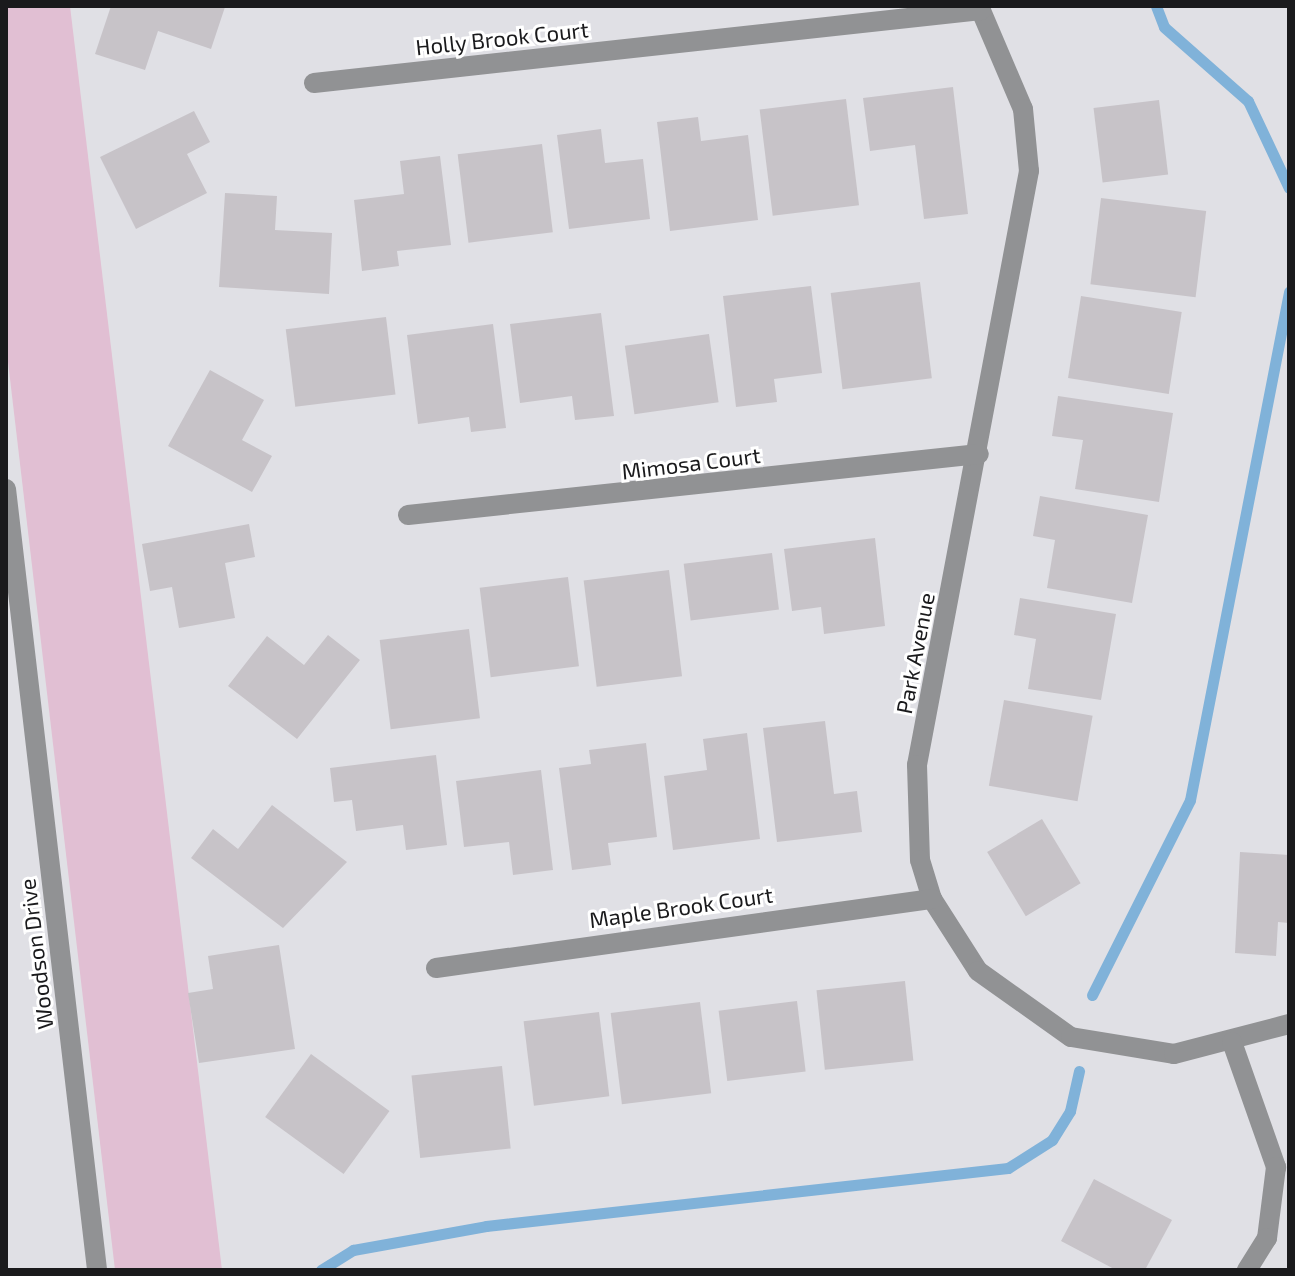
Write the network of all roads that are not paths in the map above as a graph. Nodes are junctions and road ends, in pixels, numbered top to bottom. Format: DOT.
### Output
graph roads {
  1 [pos="980,8"];
  2 [pos="314,83"];
  3 [pos="979,454"];
  4 [pos="6,489"];
  5 [pos="408,515"];
  6 [pos="932,899"];
  7 [pos="436,968"];
  8 [pos="1289,1024"];
  9 [pos="1232,1042"];
  10 [pos="97,1270"];
  11 [pos="1247,1270"];
  1 -- 2 [label="street, Holly Brook Court"];
  1 -- 3 [label="street, Park Avenue"];
  3 -- 5 [label="street, Mimosa Court"];
  3 -- 6 [label="street, Park Avenue"];
  4 -- 10 [label="street, Woodson Drive"];
  6 -- 7 [label="street, Maple Brook Court"];
  6 -- 9 [label="street, Park Avenue"];
  8 -- 9 [label="street, Park Avenue"];
  9 -- 11 [label="street"];
}
